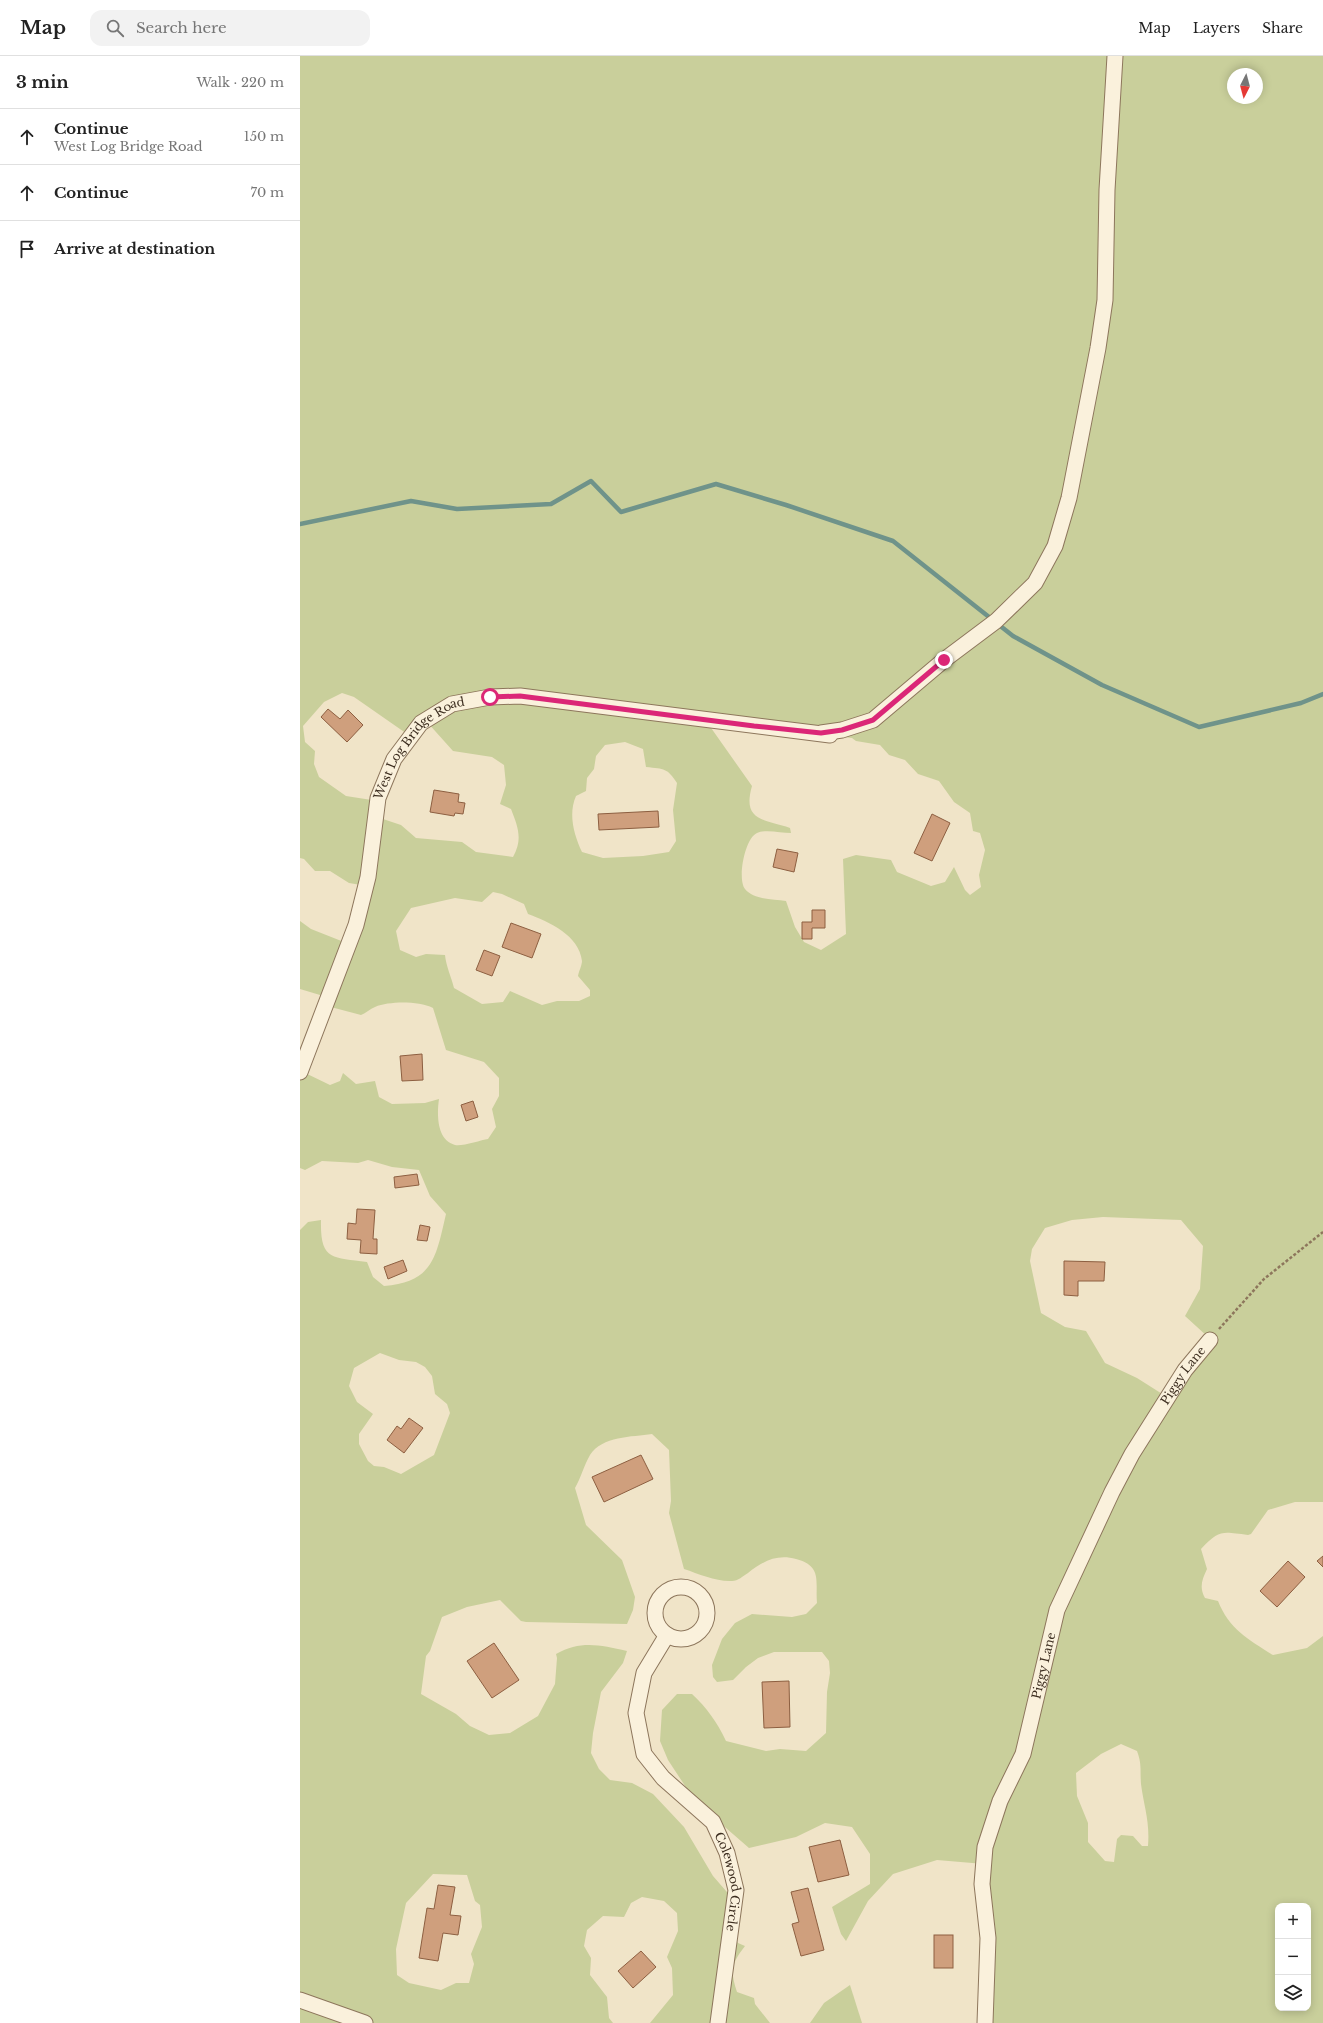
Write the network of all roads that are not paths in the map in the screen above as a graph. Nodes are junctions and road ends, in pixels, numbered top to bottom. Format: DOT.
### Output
graph roads {
  1 [pos="1115,56"];
  2 [pos="821,733"];
  3 [pos="842,737"];
  4 [pos="300,1072"];
  5 [pos="1210,1340"];
  6 [pos="667,1635"];
  7 [pos="300,2000"];
  8 [pos="365,2023"];
  9 [pos="718,2023"];
  10 [pos="985,2023"];
  1 -- 2 [label="street"];
  2 -- 3 [label="street, West Log Bridge Road"];
  2 -- 4 [label="street, West Log Bridge Road"];
  5 -- 10 [label="street, Piggy Lane"];
  6 -- 9 [label="street, Colewood Circle"];
  7 -- 8 [label="street"];
}
